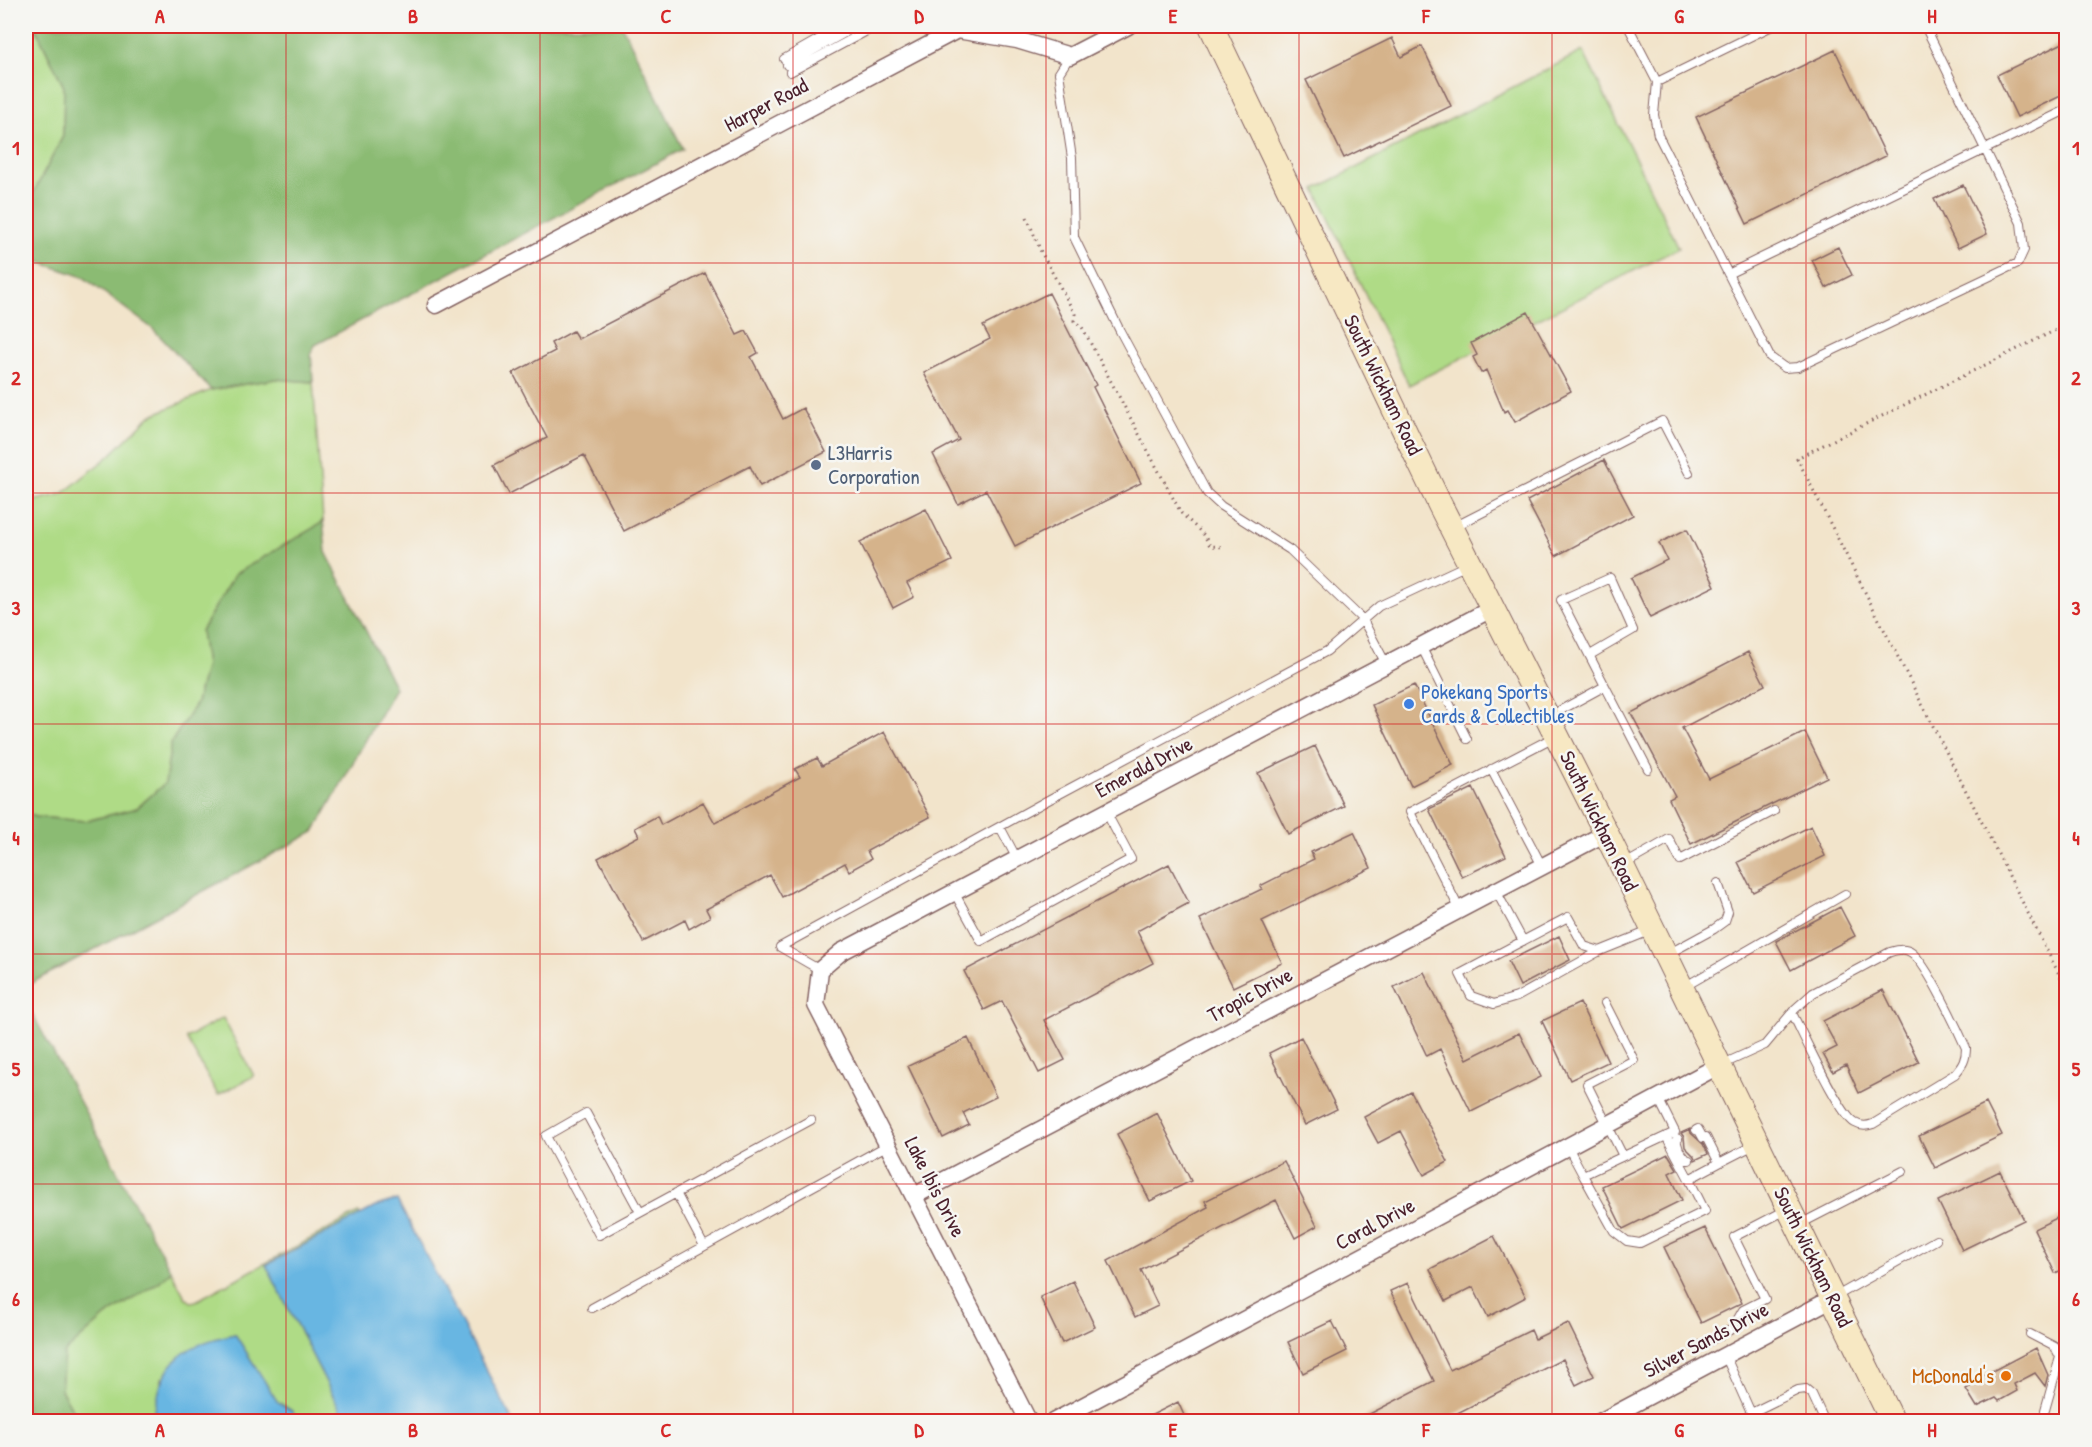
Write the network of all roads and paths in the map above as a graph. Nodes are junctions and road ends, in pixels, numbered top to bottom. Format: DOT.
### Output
graph roads {
  1 [pos="830,26"];
  2 [pos="842,26"];
  3 [pos="857,26"];
  4 [pos="876,26"];
  5 [pos="1128,26"];
  6 [pos="1210,26"];
  7 [pos="1628,26"];
  8 [pos="1772,26"];
  9 [pos="1925,26"];
  10 [pos="809,44"];
  11 [pos="1070,56"];
  12 [pos="787,65"];
  13 [pos="1657,82"];
  14 [pos="2067,110"];
  15 [pos="1985,150"];
  16 [pos="1027,217"];
  17 [pos="1728,274"];
  18 [pos="436,305"];
  19 [pos="2067,325"];
  20 [pos="1689,473"];
  21 [pos="1452,528"];
  22 [pos="1224,547"];
  23 [pos="1470,563"];
  24 [pos="1493,608"];
  25 [pos="1363,620"];
  26 [pos="1421,646"];
  27 [pos="1590,655"];
  28 [pos="1386,664"];
  29 [pos="1605,686"];
  30 [pos="1552,726"];
  31 [pos="1467,739"];
  32 [pos="1491,769"];
  33 [pos="1648,769"];
  34 [pos="1774,811"];
  35 [pos="1106,812"];
  36 [pos="1000,827"];
  37 [pos="1606,833"];
  38 [pos="1017,859"];
  39 [pos="1622,865"];
  40 [pos="1542,866"];
  41 [pos="1718,883"];
  42 [pos="1496,891"];
  43 [pos="954,892"];
  44 [pos="1845,894"];
  45 [pos="1460,910"];
  46 [pos="1652,930"];
  47 [pos="1522,941"];
  48 [pos="1600,951"];
  49 [pos="1665,956"];
  50 [pos="820,970"];
  51 [pos="2067,988"];
  52 [pos="1681,989"];
  53 [pos="1605,1003"];
  54 [pos="1792,1013"];
  55 [pos="1718,1066"];
  56 [pos="1658,1098"];
  57 [pos="811,1120"];
  58 [pos="1607,1125"];
  59 [pos="1696,1130"];
  60 [pos="1666,1136"];
  61 [pos="1678,1139"];
  62 [pos="1702,1139"];
  63 [pos="1757,1144"];
  64 [pos="888,1145"];
  65 [pos="1568,1147"];
  66 [pos="1679,1150"];
  67 [pos="1706,1151"];
  68 [pos="1623,1156"];
  69 [pos="1689,1160"];
  70 [pos="1719,1163"];
  71 [pos="1903,1171"];
  72 [pos="1583,1175"];
  73 [pos="1689,1179"];
  74 [pos="676,1193"];
  75 [pos="914,1196"];
  76 [pos="640,1212"];
  77 [pos="1793,1217"];
  78 [pos="1936,1240"];
  79 [pos="704,1246"];
  80 [pos="1833,1298"];
  81 [pos="592,1308"];
  82 [pos="1732,1329"];
  83 [pos="2030,1334"];
  84 [pos="1741,1346"];
  85 [pos="1697,1347"];
  86 [pos="1725,1355"];
  87 [pos="2045,1410"];
  88 [pos="1753,1417"];
  89 [pos="1821,1420"];
  90 [pos="1029,1422"];
  91 [pos="1053,1422"];
  92 [pos="1600,1422"];
  93 [pos="1893,1422"];
  1 -- 10 [label="lane"];
  2 -- 10 [label="lane"];
  3 -- 12 [label="lane"];
  4 -- 12 [label="lane"];
  5 -- 11 [label="street"];
  6 -- 21 [label="main road, South Wickham Road"];
  7 -- 13 [label="lane"];
  8 -- 13 [label="lane"];
  9 -- 15 [label="lane"];
  10 -- 12 [label="lane"];
  11 -- 18 [label="street, Harper Road"];
  11 -- 25 [label="lane"];
  13 -- 17 [label="lane"];
  14 -- 15 [label="lane"];
  15 -- 17 [label="lane"];
  15 -- 17 [label="lane"];
  16 -- 22 [label="path"];
  19 -- 51 [label="path"];
  20 -- 21 [label="lane"];
  21 -- 23 [label="main road, South Wickham Road"];
  23 -- 24 [label="main road, South Wickham Road"];
  23 -- 25 [label="lane"];
  24 -- 26 [label="street, Emerald Drive"];
  24 -- 30 [label="main road, South Wickham Road"];
  25 -- 28 [label="lane"];
  25 -- 36 [label="lane"];
  26 -- 28 [label="street, Emerald Drive"];
  26 -- 31 [label="lane"];
  27 -- 27 [label="lane"];
  27 -- 29 [label="lane"];
  28 -- 35 [label="street, Emerald Drive"];
  29 -- 30 [label="lane"];
  29 -- 33 [label="lane"];
  30 -- 32 [label="lane"];
  30 -- 37 [label="main road, South Wickham Road"];
  32 -- 40 [label="lane"];
  32 -- 45 [label="lane"];
  34 -- 39 [label="lane"];
  35 -- 38 [label="street, Emerald Drive"];
  35 -- 43 [label="lane"];
  36 -- 38 [label="lane"];
  36 -- 50 [label="lane"];
  37 -- 39 [label="main road, South Wickham Road"];
  37 -- 40 [label="street, Tropic Drive"];
  38 -- 43 [label="street, Emerald Drive"];
  39 -- 46 [label="main road, South Wickham Road"];
  40 -- 42 [label="street, Tropic Drive"];
  41 -- 49 [label="lane"];
  42 -- 45 [label="street, Tropic Drive"];
  42 -- 47 [label="lane"];
  43 -- 50 [label="street, Emerald Drive"];
  44 -- 52 [label="lane"];
  45 -- 75 [label="street, Tropic Drive"];
  46 -- 48 [label="lane"];
  46 -- 49 [label="main road, South Wickham Road"];
  47 -- 48 [label="lane"];
  47 -- 48 [label="lane"];
  49 -- 52 [label="main road, South Wickham Road"];
  50 -- 64 [label="street, Lake Ibis Drive"];
  52 -- 55 [label="main road, South Wickham Road"];
  53 -- 58 [label="lane"];
  54 -- 54 [label="lane"];
  54 -- 55 [label="lane"];
  55 -- 56 [label="street, Coral Drive"];
  55 -- 63 [label="main road, South Wickham Road"];
  56 -- 58 [label="street, Coral Drive"];
  56 -- 60 [label="lane"];
  57 -- 74 [label="lane"];
  58 -- 65 [label="street, Coral Drive"];
  58 -- 68 [label="lane"];
  59 -- 62 [label="lane"];
  60 -- 66 [label="lane"];
  60 -- 68 [label="lane"];
  61 -- 66 [label="lane"];
  62 -- 67 [label="lane"];
  62 -- 70 [label="lane"];
  63 -- 70 [label="lane"];
  63 -- 77 [label="main road, South Wickham Road"];
  64 -- 75 [label="street, Lake Ibis Drive"];
  64 -- 79 [label="lane"];
  65 -- 72 [label="lane"];
  65 -- 91 [label="street, Coral Drive"];
  66 -- 69 [label="lane"];
  66 -- 73 [label="lane"];
  68 -- 72 [label="lane"];
  70 -- 73 [label="lane"];
  71 -- 77 [label="lane"];
  72 -- 73 [label="lane"];
  74 -- 76 [label="lane"];
  74 -- 79 [label="lane"];
  75 -- 90 [label="street, Lake Ibis Drive"];
  76 -- 76 [label="lane"];
  77 -- 80 [label="main road, South Wickham Road"];
  77 -- 82 [label="lane"];
  78 -- 80 [label="lane"];
  79 -- 81 [label="lane"];
  80 -- 84 [label="street, Silver Sands Drive"];
  80 -- 93 [label="main road, South Wickham Road"];
  82 -- 84 [label="lane"];
  82 -- 85 [label="lane"];
  83 -- 87 [label="lane"];
  84 -- 86 [label="street, Silver Sands Drive"];
  86 -- 88 [label="lane"];
  86 -- 92 [label="street, Silver Sands Drive"];
  88 -- 89 [label="lane"];
}
